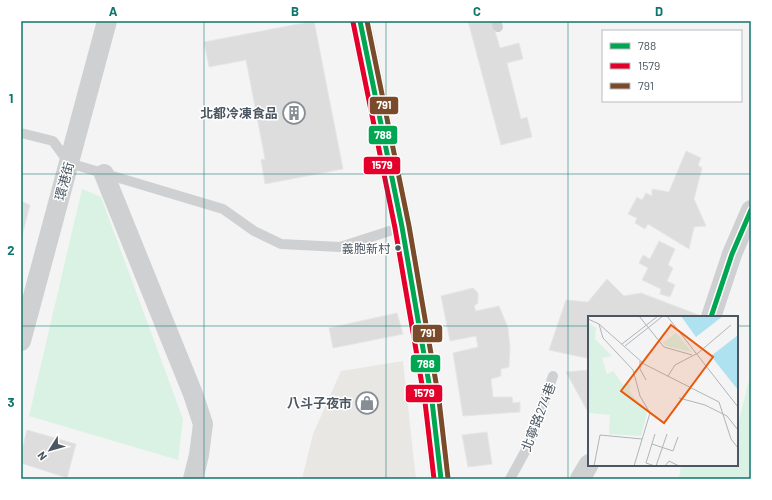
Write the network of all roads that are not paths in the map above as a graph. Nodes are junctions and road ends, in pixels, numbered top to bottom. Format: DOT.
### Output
graph roads {
  1 [pos="107,21"];
  2 [pos="360,21"];
  3 [pos="21,133"];
  4 [pos="69,163"];
  5 [pos="104,174"];
  6 [pos="751,210"];
  7 [pos="402,227"];
  8 [pos="711,316"];
  9 [pos="21,341"];
  10 [pos="553,376"];
  11 [pos="588,466"];
  12 [pos="193,479"];
  13 [pos="441,479"];
  14 [pos="510,479"];
  15 [pos="580,479"];
  1 -- 4 [label="street, 環港街"];
  2 -- 7 [label="main road"];
  3 -- 4 [label="lane"];
  4 -- 5 [label="lane"];
  4 -- 9 [label="street, 環港街"];
  5 -- 7 [label="lane"];
  5 -- 12 [label="street"];
  6 -- 8 [label="street"];
  7 -- 13 [label="main road"];
  10 -- 14 [label="lane, 北寧路274巷"];
  11 -- 15 [label="street"];
}
